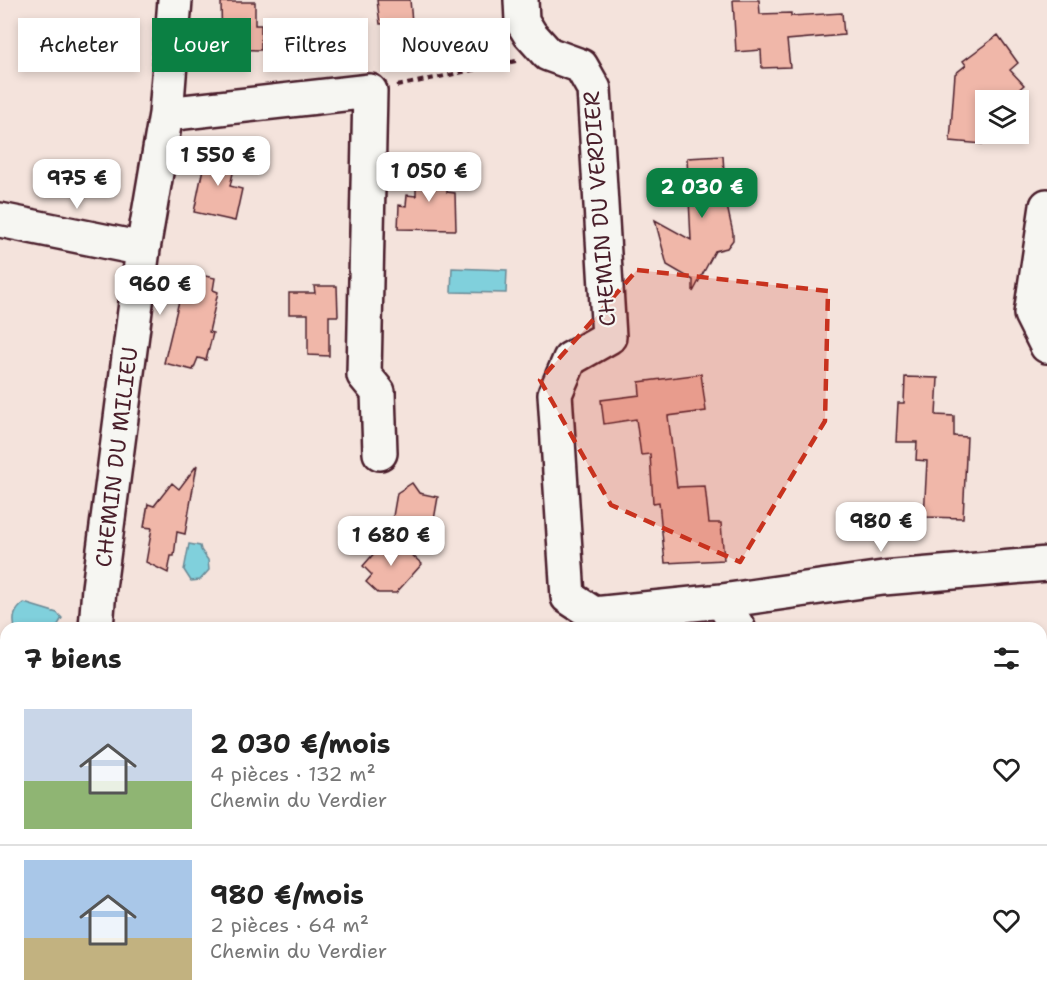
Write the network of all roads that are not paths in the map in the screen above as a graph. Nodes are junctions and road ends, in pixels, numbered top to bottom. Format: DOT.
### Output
graph roads {
  1 [pos="175,0"];
  2 [pos="521,0"];
  3 [pos="166,114"];
  4 [pos="1047,206"];
  5 [pos="0,220"];
  6 [pos="143,249"];
  7 [pos="1047,346"];
  8 [pos="380,453"];
  9 [pos="1047,564"];
  10 [pos="730,615"];
  11 [pos="96,622"];
  1 -- 3 [label="street, CHEMIN DU MILIEU"];
  2 -- 10 [label="street, CHEMIN DU VERDIER"];
  3 -- 6 [label="street, CHEMIN DU MILIEU"];
  3 -- 8 [label="street"];
  4 -- 7 [label="street"];
  5 -- 6 [label="street"];
  6 -- 11 [label="street, CHEMIN DU MILIEU"];
  9 -- 10 [label="street"];
}
